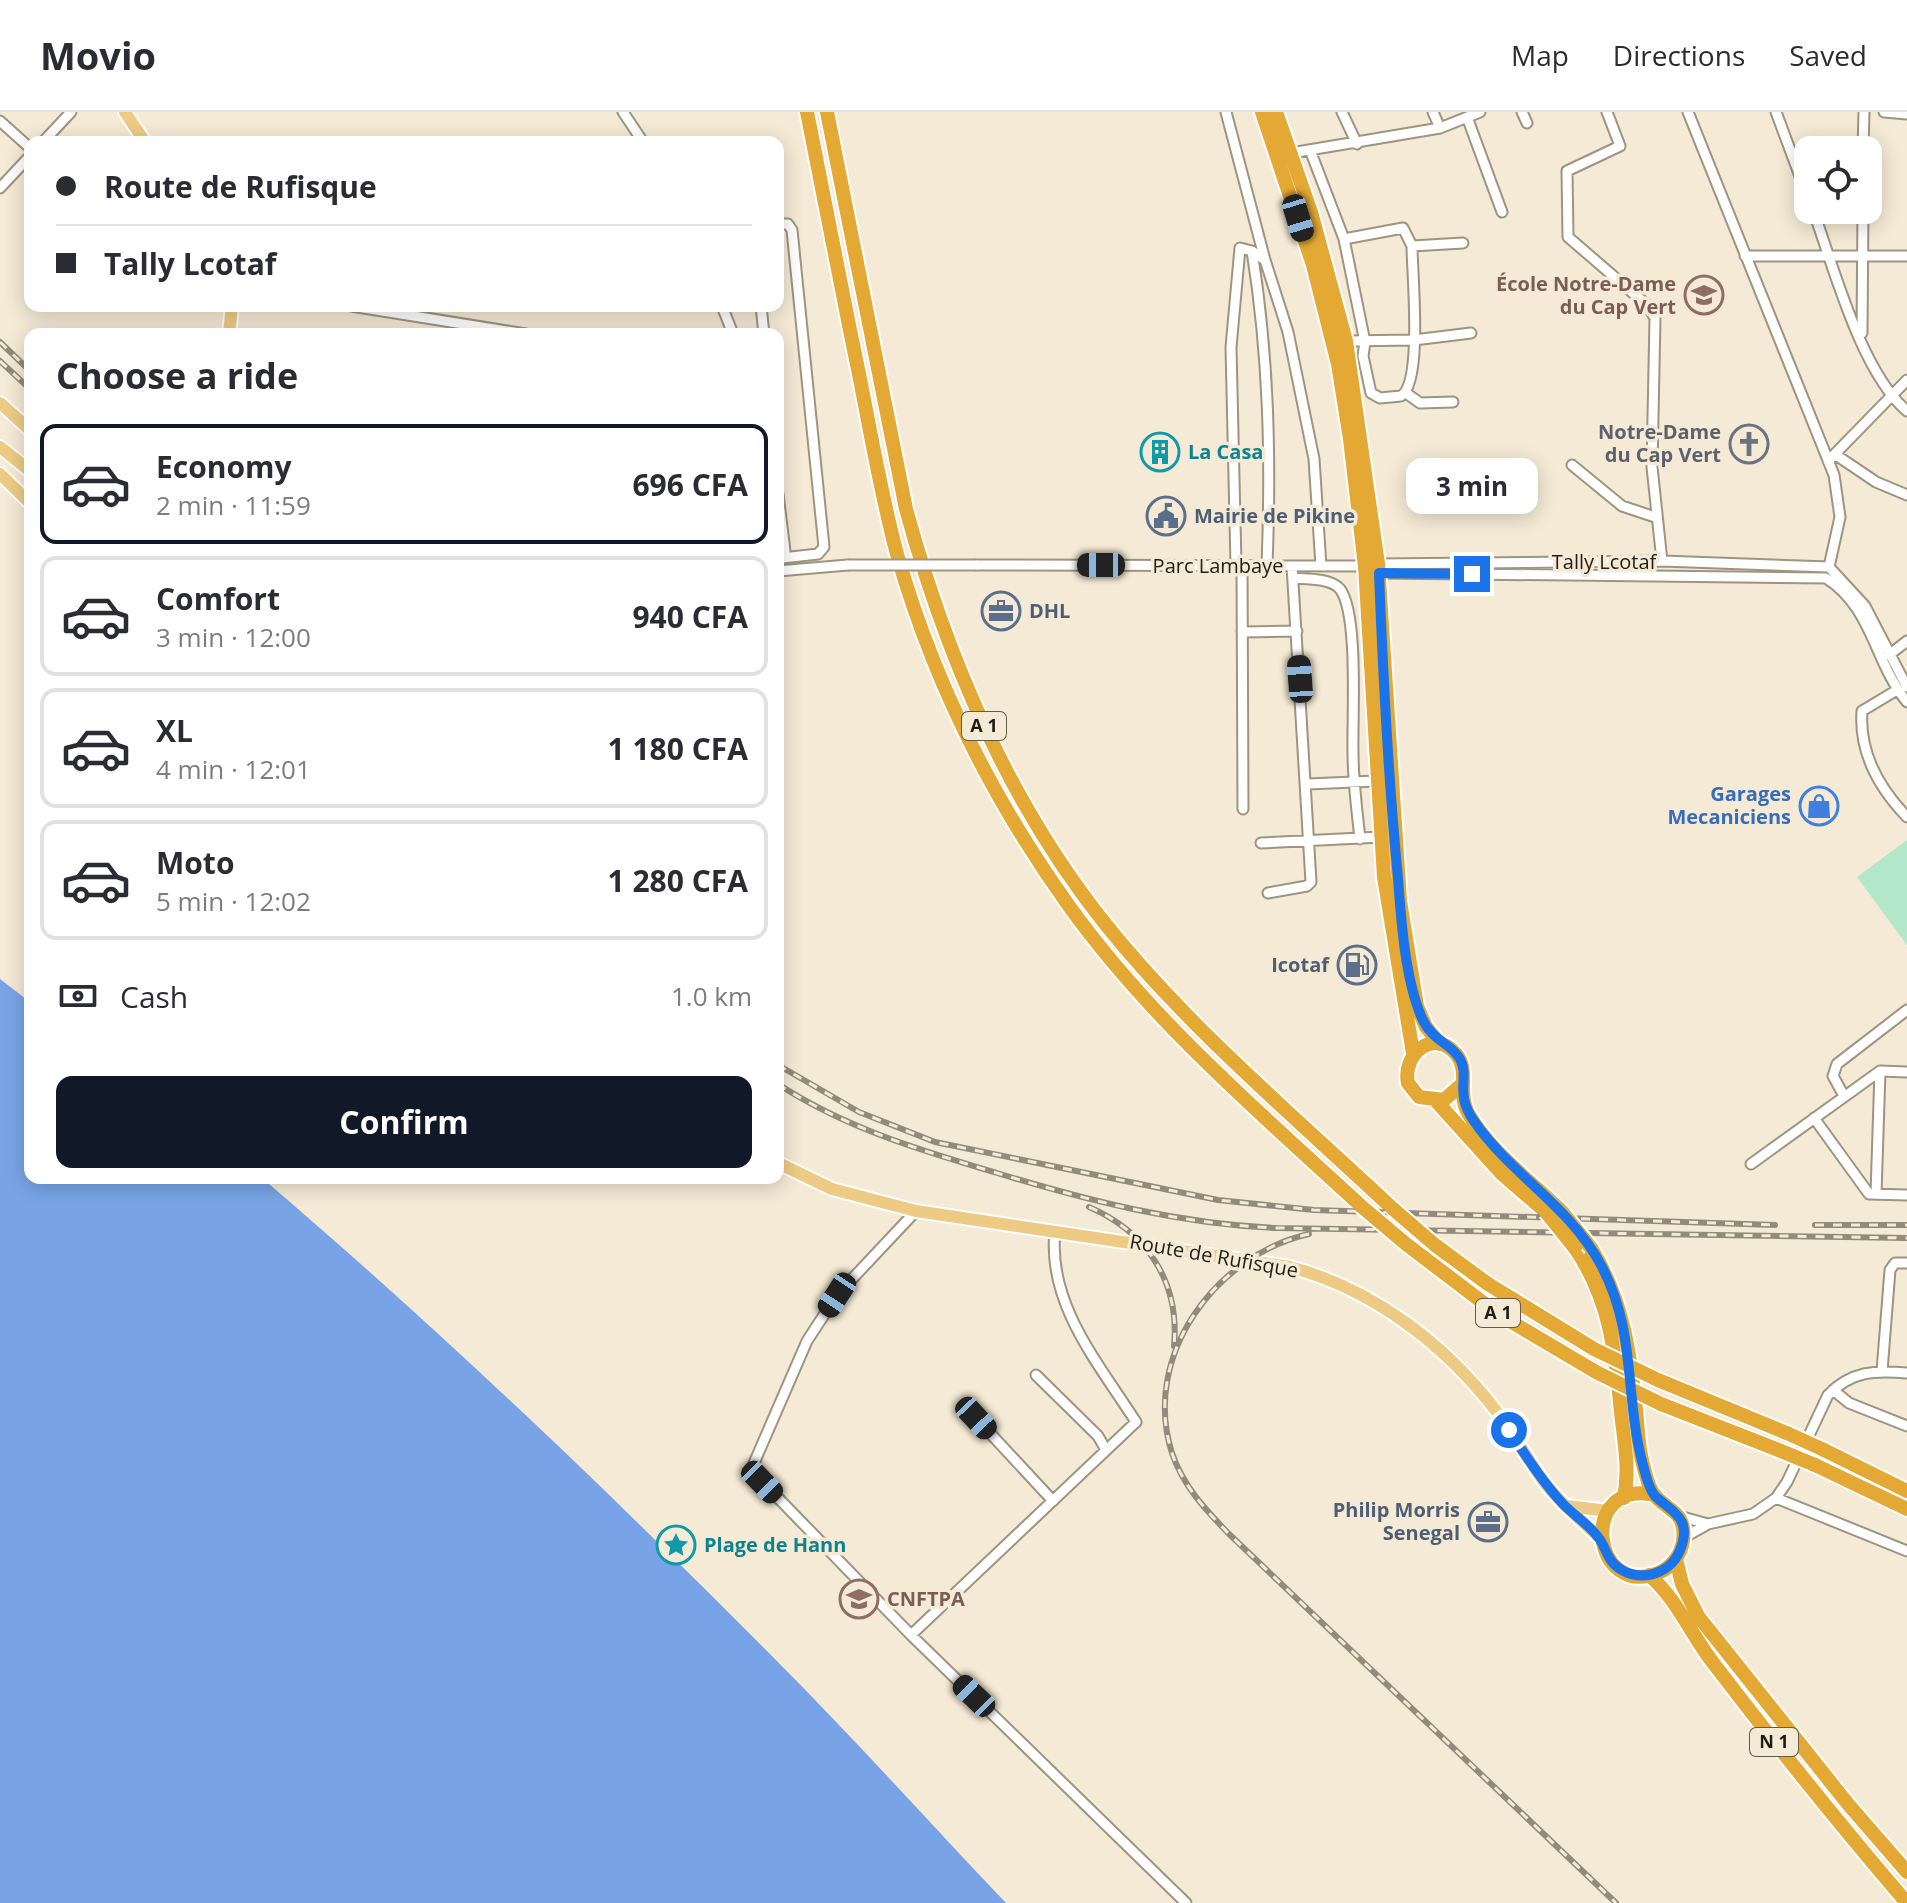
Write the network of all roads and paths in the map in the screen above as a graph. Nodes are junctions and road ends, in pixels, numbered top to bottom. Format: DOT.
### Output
graph roads {
  1 [pos="71,112"];
  2 [pos="125,112"];
  3 [pos="623,112"];
  4 [pos="798,112"];
  5 [pos="807,112"];
  6 [pos="827,112"];
  7 [pos="1226,112"];
  8 [pos="1262,112"];
  9 [pos="1276,112"];
  10 [pos="1342,112"];
  11 [pos="1433,112"];
  12 [pos="1480,112"];
  13 [pos="1522,112"];
  14 [pos="1607,112"];
  15 [pos="1688,112"];
  16 [pos="1776,112"];
  17 [pos="1864,112"];
  18 [pos="1884,112"];
  19 [pos="1907,114"];
  20 [pos="1467,117"];
  21 [pos="0,121"];
  22 [pos="1527,123"];
  23 [pos="1440,128"];
  24 [pos="812,135"];
  25 [pos="49,136"];
  26 [pos="141,136"];
  27 [pos="639,136"];
  28 [pos="1863,136"];
  29 [pos="24,143"];
  30 [pos="1357,144"];
  31 [pos="1310,150"];
  32 [pos="1291,153"];
  33 [pos="1794,160"];
  34 [pos="24,162"];
  35 [pos="0,188"];
  36 [pos="1502,212"];
  37 [pos="784,224"];
  38 [pos="1818,224"];
  39 [pos="1863,224"];
  40 [pos="1344,239"];
  41 [pos="1463,243"];
  42 [pos="1412,246"];
  43 [pos="1252,251"];
  44 [pos="1745,256"];
  45 [pos="1830,256"];
  46 [pos="1862,256"];
  47 [pos="1907,256"];
  48 [pos="1265,260"];
  49 [pos="396,312"];
  50 [pos="490,328"];
  51 [pos="1471,333"];
  52 [pos="1414,340"];
  53 [pos="1346,341"];
  54 [pos="1862,341"];
  55 [pos="1365,342"];
  56 [pos="1907,380"];
  57 [pos="1406,393"];
  58 [pos="1890,397"];
  59 [pos="1453,402"];
  60 [pos="0,403"];
  61 [pos="1907,411"];
  62 [pos="24,425"];
  63 [pos="0,447"];
  64 [pos="1832,458"];
  65 [pos="1572,465"];
  66 [pos="24,466"];
  67 [pos="0,474"];
  68 [pos="1907,495"];
  69 [pos="24,497"];
  70 [pos="1655,517"];
  71 [pos="784,558"];
  72 [pos="1662,561"];
  73 [pos="1239,565"];
  74 [pos="1267,566"];
  75 [pos="1292,566"];
  76 [pos="1321,566"];
  77 [pos="1374,568"];
  78 [pos="784,570"];
  79 [pos="1828,573"];
  80 [pos="1293,578"];
  81 [pos="1297,631"];
  82 [pos="1242,632"];
  83 [pos="1907,641"];
  84 [pos="1889,655"];
  85 [pos="1902,688"];
  86 [pos="1907,702"];
  87 [pos="1376,781"];
  88 [pos="1354,782"];
  89 [pos="1308,784"];
  90 [pos="1243,809"];
  91 [pos="1907,817"];
  92 [pos="1381,837"];
  93 [pos="1311,838"];
  94 [pos="1360,839"];
  95 [pos="1261,843"];
  96 [pos="1268,893"];
  97 [pos="1907,1010"];
  98 [pos="1440,1044"];
  99 [pos="1413,1053"];
  100 [pos="1880,1071"];
  101 [pos="1907,1072"];
  102 [pos="1461,1085"];
  103 [pos="1844,1096"];
  104 [pos="1437,1102"];
  105 [pos="1814,1118"];
  106 [pos="1751,1164"];
  107 [pos="784,1166"];
  108 [pos="1876,1194"];
  109 [pos="1907,1195"];
  110 [pos="916,1211"];
  111 [pos="1055,1231"];
  112 [pos="1907,1263"];
  113 [pos="1882,1371"];
  114 [pos="1907,1373"];
  115 [pos="1036,1375"];
  116 [pos="1833,1390"];
  117 [pos="976,1418"];
  118 [pos="1907,1426"];
  119 [pos="1106,1450"];
  120 [pos="1907,1491"];
  121 [pos="1655,1495"];
  122 [pos="1624,1498"];
  123 [pos="1776,1498"];
  124 [pos="1053,1501"];
  125 [pos="1564,1505"];
  126 [pos="1907,1509"];
  127 [pos="1608,1511"];
  128 [pos="1679,1516"];
  129 [pos="1708,1524"];
  130 [pos="1683,1538"];
  131 [pos="1601,1539"];
  132 [pos="1907,1551"];
  133 [pos="1676,1559"];
  134 [pos="1649,1575"];
  135 [pos="911,1635"];
  136 [pos="1907,1872"];
  137 [pos="1186,1903"];
  138 [pos="1907,1903"];
  1 -- 25 [label="street"];
  2 -- 26 [label="main road"];
  3 -- 27 [label="street"];
  4 -- 24 [label="highway"];
  5 -- 24 [label="highway, A 1"];
  6 -- 120 [label="highway, A 1, bridge"];
  7 -- 48 [label="street"];
  8 -- 77 [label="highway"];
  9 -- 32 [label="highway"];
  10 -- 30 [label="street"];
  11 -- 23 [label="street"];
  12 -- 20 [label="street"];
  13 -- 22 [label="street"];
  14 -- 70 [label="street"];
  15 -- 44 [label="street"];
  16 -- 33 [label="street"];
  17 -- 28 [label="street"];
  18 -- 19 [label="street"];
  20 -- 23 [label="street"];
  20 -- 36 [label="street"];
  21 -- 29 [label="street"];
  23 -- 30 [label="street"];
  24 -- 126 [label="highway, A 1, bridge"];
  30 -- 31 [label="street"];
  31 -- 32 [label="street"];
  31 -- 40 [label="street"];
  32 -- 53 [label="highway"];
  34 -- 35 [label="street"];
  37 -- 71 [label="street"];
  38 -- 45 [label="street"];
  39 -- 46 [label="street"];
  40 -- 42 [label="street"];
  40 -- 55 [label="street"];
  41 -- 42 [label="street"];
  42 -- 52 [label="street"];
  43 -- 48 [label="street"];
  43 -- 73 [label="street"];
  43 -- 74 [label="street"];
  44 -- 45 [label="street"];
  44 -- 64 [label="street"];
  45 -- 46 [label="street"];
  45 -- 54 [label="street"];
  46 -- 47 [label="street"];
  46 -- 54 [label="street"];
  48 -- 76 [label="street"];
  49 -- 50 [label="street"];
  51 -- 52 [label="street"];
  52 -- 55 [label="street"];
  52 -- 57 [label="street"];
  53 -- 55 [label="street"];
  53 -- 77 [label="highway"];
  54 -- 58 [label="street"];
  55 -- 57 [label="street"];
  56 -- 58 [label="street"];
  57 -- 59 [label="street"];
  58 -- 61 [label="street"];
  58 -- 64 [label="street"];
  60 -- 62 [label="main road"];
  63 -- 66 [label="main road"];
  64 -- 68 [label="street"];
  64 -- 79 [label="street"];
  65 -- 70 [label="street"];
  67 -- 69 [label="main road"];
  70 -- 72 [label="street"];
  72 -- 77 [label="street, Tally Lcotaf"];
  72 -- 79 [label="street, Tally Lcotaf"];
  73 -- 74 [label="street, Parc Lambaye"];
  73 -- 78 [label="street, Parc Lambaye, bridge"];
  73 -- 82 [label="street"];
  74 -- 75 [label="street, Parc Lambaye"];
  75 -- 76 [label="street, Parc Lambaye"];
  75 -- 80 [label="street"];
  76 -- 77 [label="street, Parc Lambaye"];
  77 -- 79 [label="street, Tally Lcotaf"];
  77 -- 87 [label="highway"];
  77 -- 98 [label="highway"];
  79 -- 84 [label="street"];
  79 -- 85 [label="street"];
  80 -- 81 [label="street"];
  80 -- 88 [label="street"];
  81 -- 82 [label="street"];
  81 -- 89 [label="street"];
  82 -- 90 [label="street"];
  83 -- 84 [label="street"];
  84 -- 85 [label="street"];
  85 -- 86 [label="street"];
  85 -- 91 [label="street"];
  87 -- 88 [label="street"];
  87 -- 92 [label="highway"];
  88 -- 89 [label="street"];
  88 -- 94 [label="street"];
  89 -- 93 [label="street"];
  92 -- 94 [label="street"];
  92 -- 99 [label="highway"];
  93 -- 94 [label="street"];
  93 -- 95 [label="street"];
  93 -- 96 [label="street"];
  97 -- 103 [label="street"];
  98 -- 99 [label="highway"];
  98 -- 102 [label="highway"];
  99 -- 104 [label="highway"];
  100 -- 101 [label="street"];
  100 -- 103 [label="street"];
  100 -- 108 [label="street"];
  102 -- 104 [label="highway"];
  102 -- 121 [label="highway, bridge"];
  103 -- 105 [label="street"];
  104 -- 122 [label="highway, bridge"];
  105 -- 106 [label="street"];
  105 -- 108 [label="street"];
  107 -- 110 [label="main road, Route de Rufisque / N 1"];
  108 -- 109 [label="street"];
  110 -- 111 [label="main road, Route de Rufisque / N 1"];
  110 -- 135 [label="street"];
  111 -- 119 [label="street"];
  111 -- 125 [label="main road, Route de Rufisque / N 1"];
  112 -- 113 [label="street"];
  113 -- 114 [label="street"];
  113 -- 116 [label="street"];
  115 -- 119 [label="street"];
  116 -- 118 [label="street"];
  116 -- 123 [label="street"];
  117 -- 124 [label="street"];
  119 -- 124 [label="street"];
  121 -- 122 [label="highway"];
  121 -- 128 [label="highway"];
  122 -- 127 [label="highway"];
  123 -- 129 [label="street"];
  123 -- 132 [label="street"];
  124 -- 135 [label="street"];
  125 -- 127 [label="main road"];
  125 -- 131 [label="main road, Route de Rufisque / N 1"];
  127 -- 131 [label="highway"];
  128 -- 129 [label="street"];
  128 -- 130 [label="highway"];
  129 -- 130 [label="street"];
  130 -- 133 [label="highway"];
  131 -- 134 [label="highway, N 1"];
  133 -- 134 [label="highway"];
  133 -- 136 [label="highway, N 1"];
  134 -- 138 [label="highway, N 1"];
  135 -- 137 [label="street"];
}
